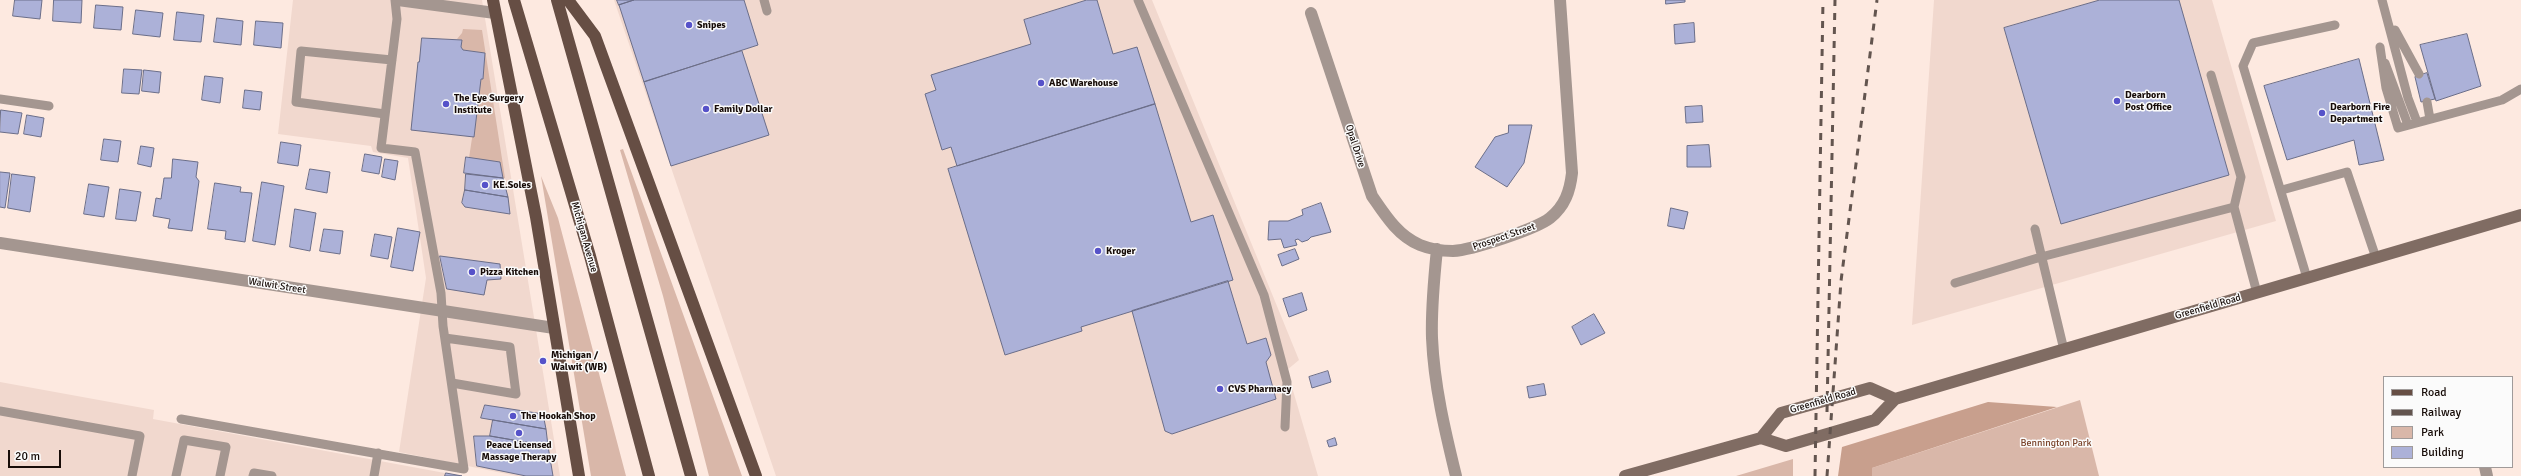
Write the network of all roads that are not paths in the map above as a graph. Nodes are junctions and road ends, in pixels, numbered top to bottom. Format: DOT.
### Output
graph roads {
  1 [pos="396,0"];
  2 [pos="493,0"];
  3 [pos="514,0"];
  4 [pos="557,0"];
  5 [pos="568,0"];
  6 [pos="764,0"];
  7 [pos="1138,0"];
  8 [pos="1560,0"];
  9 [pos="2382,2"];
  10 [pos="444,3"];
  11 [pos="767,12"];
  12 [pos="495,13"];
  13 [pos="1311,13"];
  14 [pos="2335,25"];
  15 [pos="2381,52"];
  16 [pos="392,60"];
  17 [pos="2419,74"];
  18 [pos="2211,75"];
  19 [pos="2521,89"];
  20 [pos="0,99"];
  21 [pos="2427,102"];
  22 [pos="48,106"];
  23 [pos="385,114"];
  24 [pos="2430,118"];
  25 [pos="2418,122"];
  26 [pos="2282,190"];
  27 [pos="2234,207"];
  28 [pos="2521,215"];
  29 [pos="2035,229"];
  30 [pos="0,243"];
  31 [pos="1436,249"];
  32 [pos="2041,257"];
  33 [pos="2376,258"];
  34 [pos="2307,278"];
  35 [pos="1955,283"];
  36 [pos="2257,293"];
  37 [pos="443,311"];
  38 [pos="554,328"];
  39 [pos="445,338"];
  40 [pos="2064,350"];
  41 [pos="452,383"];
  42 [pos="1895,399"];
  43 [pos="0,411"];
  44 [pos="181,419"];
  45 [pos="1285,427"];
  46 [pos="1761,438"];
  47 [pos="378,453"];
  48 [pos="132,476"];
  49 [pos="176,476"];
  50 [pos="220,476"];
  51 [pos="253,476"];
  52 [pos="272,476"];
  53 [pos="374,476"];
  54 [pos="579,476"];
  55 [pos="649,476"];
  56 [pos="691,476"];
  57 [pos="756,476"];
  58 [pos="1456,476"];
  59 [pos="1625,476"];
  1 -- 10 [label="street"];
  1 -- 16 [label="lane"];
  2 -- 12 [label="main road"];
  3 -- 55 [label="main road, Michigan Avenue"];
  4 -- 56 [label="main road"];
  5 -- 57 [label="main road"];
  6 -- 11 [label="lane"];
  7 -- 45 [label="lane"];
  8 -- 31 [label="street, Prospect Street"];
  9 -- 17 [label="lane"];
  9 -- 25 [label="lane"];
  10 -- 12 [label="street"];
  12 -- 38 [label="main road"];
  13 -- 31 [label="street, Opal Drive"];
  14 -- 26 [label="lane"];
  15 -- 25 [label="lane"];
  16 -- 23 [label="lane"];
  16 -- 23 [label="lane"];
  18 -- 27 [label="lane"];
  19 -- 24 [label="lane"];
  20 -- 22 [label="lane"];
  21 -- 24 [label="lane"];
  23 -- 37 [label="lane"];
  24 -- 25 [label="lane"];
  26 -- 33 [label="lane"];
  26 -- 34 [label="lane"];
  27 -- 32 [label="lane"];
  27 -- 36 [label="lane"];
  28 -- 33 [label="main road, Greenfield Road"];
  29 -- 32 [label="lane"];
  30 -- 37 [label="street, Walwit Street"];
  31 -- 58 [label="street"];
  32 -- 35 [label="lane"];
  32 -- 40 [label="lane"];
  33 -- 34 [label="main road, Greenfield Road"];
  34 -- 36 [label="main road, Greenfield Road"];
  36 -- 40 [label="main road, Greenfield Road"];
  37 -- 38 [label="street, Walwit Street"];
  37 -- 39 [label="lane"];
  38 -- 54 [label="main road"];
  39 -- 41 [label="lane"];
  39 -- 41 [label="lane"];
  40 -- 42 [label="main road, Greenfield Road"];
  41 -- 47 [label="lane"];
  42 -- 46 [label="main road"];
  42 -- 46 [label="main road, Greenfield Road"];
  43 -- 48 [label="lane"];
  44 -- 47 [label="lane"];
  46 -- 59 [label="main road"];
  47 -- 53 [label="lane"];
  49 -- 50 [label="lane"];
  51 -- 52 [label="lane"];
}
